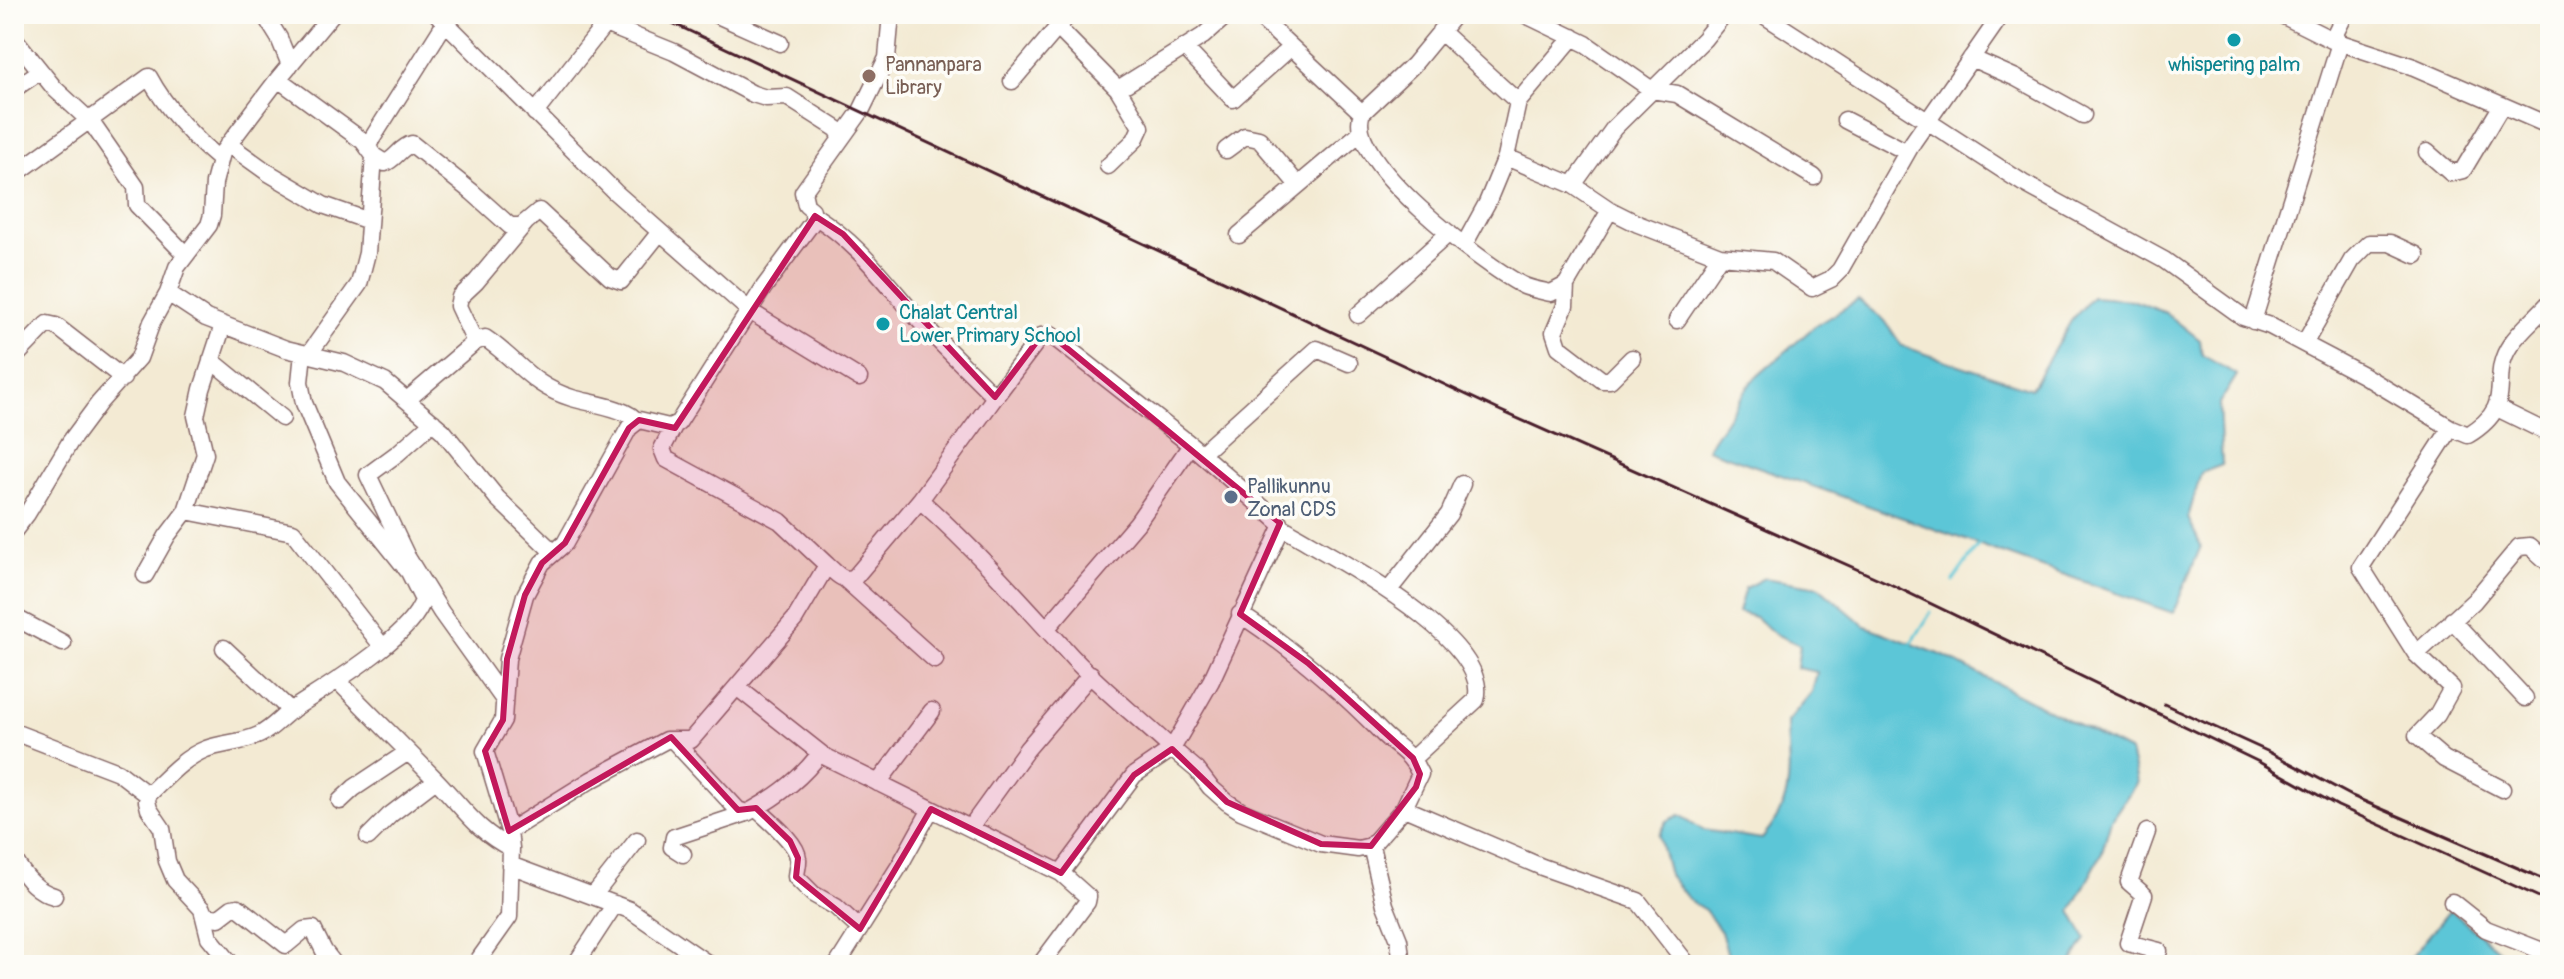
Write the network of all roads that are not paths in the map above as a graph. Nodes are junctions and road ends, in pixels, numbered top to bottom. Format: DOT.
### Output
graph roads {
  1 [pos="264,14"];
  2 [pos="332,14"];
  3 [pos="591,14"];
  4 [pos="715,14"];
  5 [pos="891,14"];
  6 [pos="1069,14"];
  7 [pos="1228,14"];
  8 [pos="1256,14"];
  9 [pos="1524,14"];
  10 [pos="1724,14"];
  11 [pos="1762,14"];
  12 [pos="2002,14"];
  13 [pos="2280,14"];
  14 [pos="2345,14"];
  15 [pos="443,17"];
  16 [pos="1551,19"];
  17 [pos="1444,21"];
  18 [pos="605,24"];
  19 [pos="1058,28"];
  20 [pos="1573,37"];
  21 [pos="14,38"];
  22 [pos="2336,42"];
  23 [pos="780,43"];
  24 [pos="1184,47"];
  25 [pos="1291,47"];
  26 [pos="1971,58"];
  27 [pos="290,65"];
  28 [pos="39,72"];
  29 [pos="278,79"];
  30 [pos="1012,81"];
  31 [pos="14,89"];
  32 [pos="1118,89"];
  33 [pos="1652,90"];
  34 [pos="1518,102"];
  35 [pos="2502,105"];
  36 [pos="535,113"];
  37 [pos="1362,113"];
  38 [pos="2083,115"];
  39 [pos="1845,120"];
  40 [pos="1928,120"];
  41 [pos="91,122"];
  42 [pos="2550,126"];
  43 [pos="1360,133"];
  44 [pos="842,137"];
  45 [pos="228,144"];
  46 [pos="1226,150"];
  47 [pos="371,151"];
  48 [pos="1907,152"];
  49 [pos="2427,152"];
  50 [pos="1506,157"];
  51 [pos="220,160"];
  52 [pos="1108,166"];
  53 [pos="14,175"];
  54 [pos="1814,177"];
  55 [pos="1298,185"];
  56 [pos="1573,185"];
  57 [pos="1610,210"];
  58 [pos="815,216"];
  59 [pos="369,221"];
  60 [pos="527,221"];
  61 [pos="660,232"];
  62 [pos="1449,233"];
  63 [pos="1239,235"];
  64 [pos="1464,245"];
  65 [pos="186,255"];
  66 [pos="2416,255"];
  67 [pos="1720,256"];
  68 [pos="1566,285"];
  69 [pos="168,293"];
  70 [pos="2550,302"];
  71 [pos="751,312"];
  72 [pos="1358,315"];
  73 [pos="1677,320"];
  74 [pos="2253,321"];
  75 [pos="223,325"];
  76 [pos="475,342"];
  77 [pos="2304,344"];
  78 [pos="306,354"];
  79 [pos="14,358"];
  80 [pos="1632,358"];
  81 [pos="211,360"];
  82 [pos="1349,363"];
  83 [pos="123,378"];
  84 [pos="859,378"];
  85 [pos="995,397"];
  86 [pos="407,400"];
  87 [pos="2497,408"];
  88 [pos="282,418"];
  89 [pos="636,421"];
  90 [pos="433,422"];
  91 [pos="674,426"];
  92 [pos="2451,428"];
  93 [pos="2550,428"];
  94 [pos="1196,449"];
  95 [pos="1462,484"];
  96 [pos="920,500"];
  97 [pos="186,511"];
  98 [pos="1282,527"];
  99 [pos="14,531"];
  100 [pos="554,553"];
  101 [pos="2550,564"];
  102 [pos="827,565"];
  103 [pos="145,575"];
  104 [pos="845,579"];
  105 [pos="1389,590"];
  106 [pos="1240,614"];
  107 [pos="14,617"];
  108 [pos="2452,620"];
  109 [pos="1047,628"];
  110 [pos="63,643"];
  111 [pos="382,646"];
  112 [pos="224,648"];
  113 [pos="2416,654"];
  114 [pos="935,660"];
  115 [pos="1091,674"];
  116 [pos="338,681"];
  117 [pos="738,688"];
  118 [pos="2525,698"];
  119 [pos="504,700"];
  120 [pos="291,711"];
  121 [pos="932,711"];
  122 [pos="14,732"];
  123 [pos="673,740"];
  124 [pos="1172,749"];
  125 [pos="408,752"];
  126 [pos="820,753"];
  127 [pos="1413,758"];
  128 [pos="436,780"];
  129 [pos="878,783"];
  130 [pos="2502,789"];
  131 [pos="148,795"];
  132 [pos="340,801"];
  133 [pos="1404,808"];
  134 [pos="931,809"];
  135 [pos="751,811"];
  136 [pos="970,828"];
  137 [pos="509,831"];
  138 [pos="2147,832"];
  139 [pos="368,837"];
  140 [pos="637,840"];
  141 [pos="1371,846"];
  142 [pos="683,854"];
  143 [pos="510,857"];
  144 [pos="14,859"];
  145 [pos="1061,873"];
  146 [pos="54,896"];
  147 [pos="593,896"];
  148 [pos="2452,902"];
  149 [pos="615,904"];
  150 [pos="206,916"];
  151 [pos="860,929"];
  152 [pos="2550,954"];
  153 [pos="232,965"];
  154 [pos="335,965"];
  155 [pos="475,965"];
  156 [pos="575,965"];
  157 [pos="710,965"];
  158 [pos="837,965"];
  159 [pos="1041,965"];
  160 [pos="1402,965"];
  161 [pos="1688,965"];
  162 [pos="2150,965"];
  1 -- 27 [label="street"];
  2 -- 27 [label="street"];
  3 -- 18 [label="street"];
  4 -- 23 [label="street"];
  5 -- 44 [label="street"];
  6 -- 19 [label="street"];
  7 -- 24 [label="street"];
  8 -- 25 [label="street"];
  9 -- 16 [label="street"];
  10 -- 33 [label="street"];
  11 -- 40 [label="street"];
  12 -- 26 [label="street"];
  13 -- 22 [label="street"];
  14 -- 22 [label="street"];
  15 -- 36 [label="street"];
  15 -- 47 [label="street"];
  16 -- 20 [label="street"];
  17 -- 34 [label="street"];
  17 -- 37 [label="street"];
  18 -- 36 [label="street"];
  18 -- 44 [label="street"];
  19 -- 30 [label="street"];
  19 -- 32 [label="street"];
  20 -- 33 [label="street"];
  20 -- 34 [label="street"];
  21 -- 28 [label="street"];
  22 -- 35 [label="street"];
  22 -- 74 [label="street"];
  24 -- 25 [label="street"];
  24 -- 32 [label="street"];
  25 -- 37 [label="street"];
  26 -- 38 [label="street"];
  26 -- 40 [label="street"];
  27 -- 29 [label="street"];
  28 -- 31 [label="street"];
  28 -- 41 [label="street"];
  29 -- 45 [label="street"];
  29 -- 47 [label="street"];
  32 -- 52 [label="street"];
  33 -- 54 [label="street"];
  33 -- 56 [label="street"];
  34 -- 50 [label="street"];
  35 -- 42 [label="street"];
  35 -- 49 [label="street"];
  36 -- 61 [label="street"];
  37 -- 43 [label="street"];
  39 -- 48 [label="street"];
  40 -- 48 [label="street"];
  40 -- 74 [label="street"];
  41 -- 51 [label="street"];
  41 -- 53 [label="street"];
  41 -- 65 [label="street"];
  43 -- 55 [label="street"];
  43 -- 62 [label="street"];
  44 -- 58 [label="street"];
  45 -- 51 [label="street"];
  45 -- 59 [label="street"];
  46 -- 55 [label="street"];
  47 -- 59 [label="street"];
  47 -- 60 [label="street"];
  48 -- 67 [label="street"];
  50 -- 56 [label="street"];
  50 -- 64 [label="street"];
  51 -- 65 [label="street"];
  55 -- 63 [label="street"];
  56 -- 57 [label="street"];
  57 -- 67 [label="street"];
  57 -- 68 [label="street"];
  58 -- 71 [label="street"];
  58 -- 85 [label="street"];
  59 -- 78 [label="street"];
  60 -- 61 [label="street"];
  60 -- 76 [label="street"];
  61 -- 71 [label="street"];
  62 -- 64 [label="street"];
  62 -- 72 [label="street"];
  64 -- 68 [label="street"];
  65 -- 69 [label="street"];
  66 -- 77 [label="street"];
  67 -- 73 [label="street"];
  68 -- 80 [label="street"];
  69 -- 75 [label="street"];
  69 -- 83 [label="street"];
  70 -- 87 [label="street"];
  71 -- 84 [label="street"];
  71 -- 91 [label="street"];
  74 -- 77 [label="street"];
  75 -- 78 [label="street"];
  75 -- 81 [label="street"];
  76 -- 86 [label="street"];
  76 -- 89 [label="street"];
  77 -- 92 [label="street"];
  78 -- 86 [label="street"];
  78 -- 111 [label="street"];
  79 -- 83 [label="street"];
  81 -- 88 [label="street"];
  81 -- 97 [label="street"];
  82 -- 94 [label="street"];
  83 -- 99 [label="street"];
  85 -- 94 [label="street"];
  85 -- 96 [label="street"];
  86 -- 90 [label="street"];
  87 -- 92 [label="street"];
  87 -- 93 [label="street"];
  89 -- 91 [label="street"];
  89 -- 100 [label="street"];
  90 -- 100 [label="street"];
  90 -- 119 [label="street"];
  91 -- 102 [label="street"];
  92 -- 113 [label="street"];
  94 -- 98 [label="street"];
  94 -- 109 [label="street"];
  95 -- 105 [label="street"];
  96 -- 104 [label="street"];
  96 -- 109 [label="street"];
  97 -- 103 [label="street"];
  97 -- 111 [label="street"];
  98 -- 105 [label="street"];
  98 -- 106 [label="street"];
  100 -- 119 [label="street"];
  101 -- 108 [label="street"];
  102 -- 104 [label="street"];
  102 -- 117 [label="street"];
  104 -- 114 [label="street"];
  105 -- 127 [label="street"];
  106 -- 124 [label="street"];
  106 -- 127 [label="street"];
  107 -- 110 [label="street"];
  108 -- 113 [label="street"];
  108 -- 118 [label="street"];
  109 -- 115 [label="street"];
  111 -- 116 [label="street"];
  112 -- 120 [label="street"];
  113 -- 130 [label="street"];
  115 -- 124 [label="street"];
  115 -- 136 [label="street"];
  116 -- 120 [label="street"];
  116 -- 125 [label="street"];
  117 -- 123 [label="street"];
  117 -- 126 [label="street"];
  119 -- 137 [label="street"];
  120 -- 131 [label="street"];
  121 -- 129 [label="street"];
  122 -- 131 [label="street"];
  123 -- 135 [label="street"];
  123 -- 137 [label="street"];
  124 -- 141 [label="street"];
  124 -- 145 [label="street"];
  125 -- 128 [label="street"];
  125 -- 132 [label="street"];
  126 -- 129 [label="street"];
  126 -- 135 [label="street"];
  127 -- 133 [label="street"];
  128 -- 139 [label="street"];
  128 -- 143 [label="street"];
  129 -- 134 [label="street"];
  131 -- 150 [label="street"];
  133 -- 141 [label="street"];
  133 -- 161 [label="street"];
  134 -- 136 [label="street"];
  134 -- 151 [label="street"];
  135 -- 142 [label="street"];
  135 -- 151 [label="street"];
  136 -- 145 [label="street"];
  137 -- 143 [label="street"];
  138 -- 162 [label="street"];
  140 -- 147 [label="street"];
  141 -- 160 [label="street"];
  143 -- 147 [label="street"];
  143 -- 155 [label="street"];
  144 -- 146 [label="street"];
  145 -- 159 [label="street"];
  147 -- 149 [label="street"];
  148 -- 152 [label="street"];
  149 -- 156 [label="street"];
  149 -- 157 [label="street"];
  150 -- 153 [label="street"];
  150 -- 154 [label="street"];
  151 -- 158 [label="street"];
}
